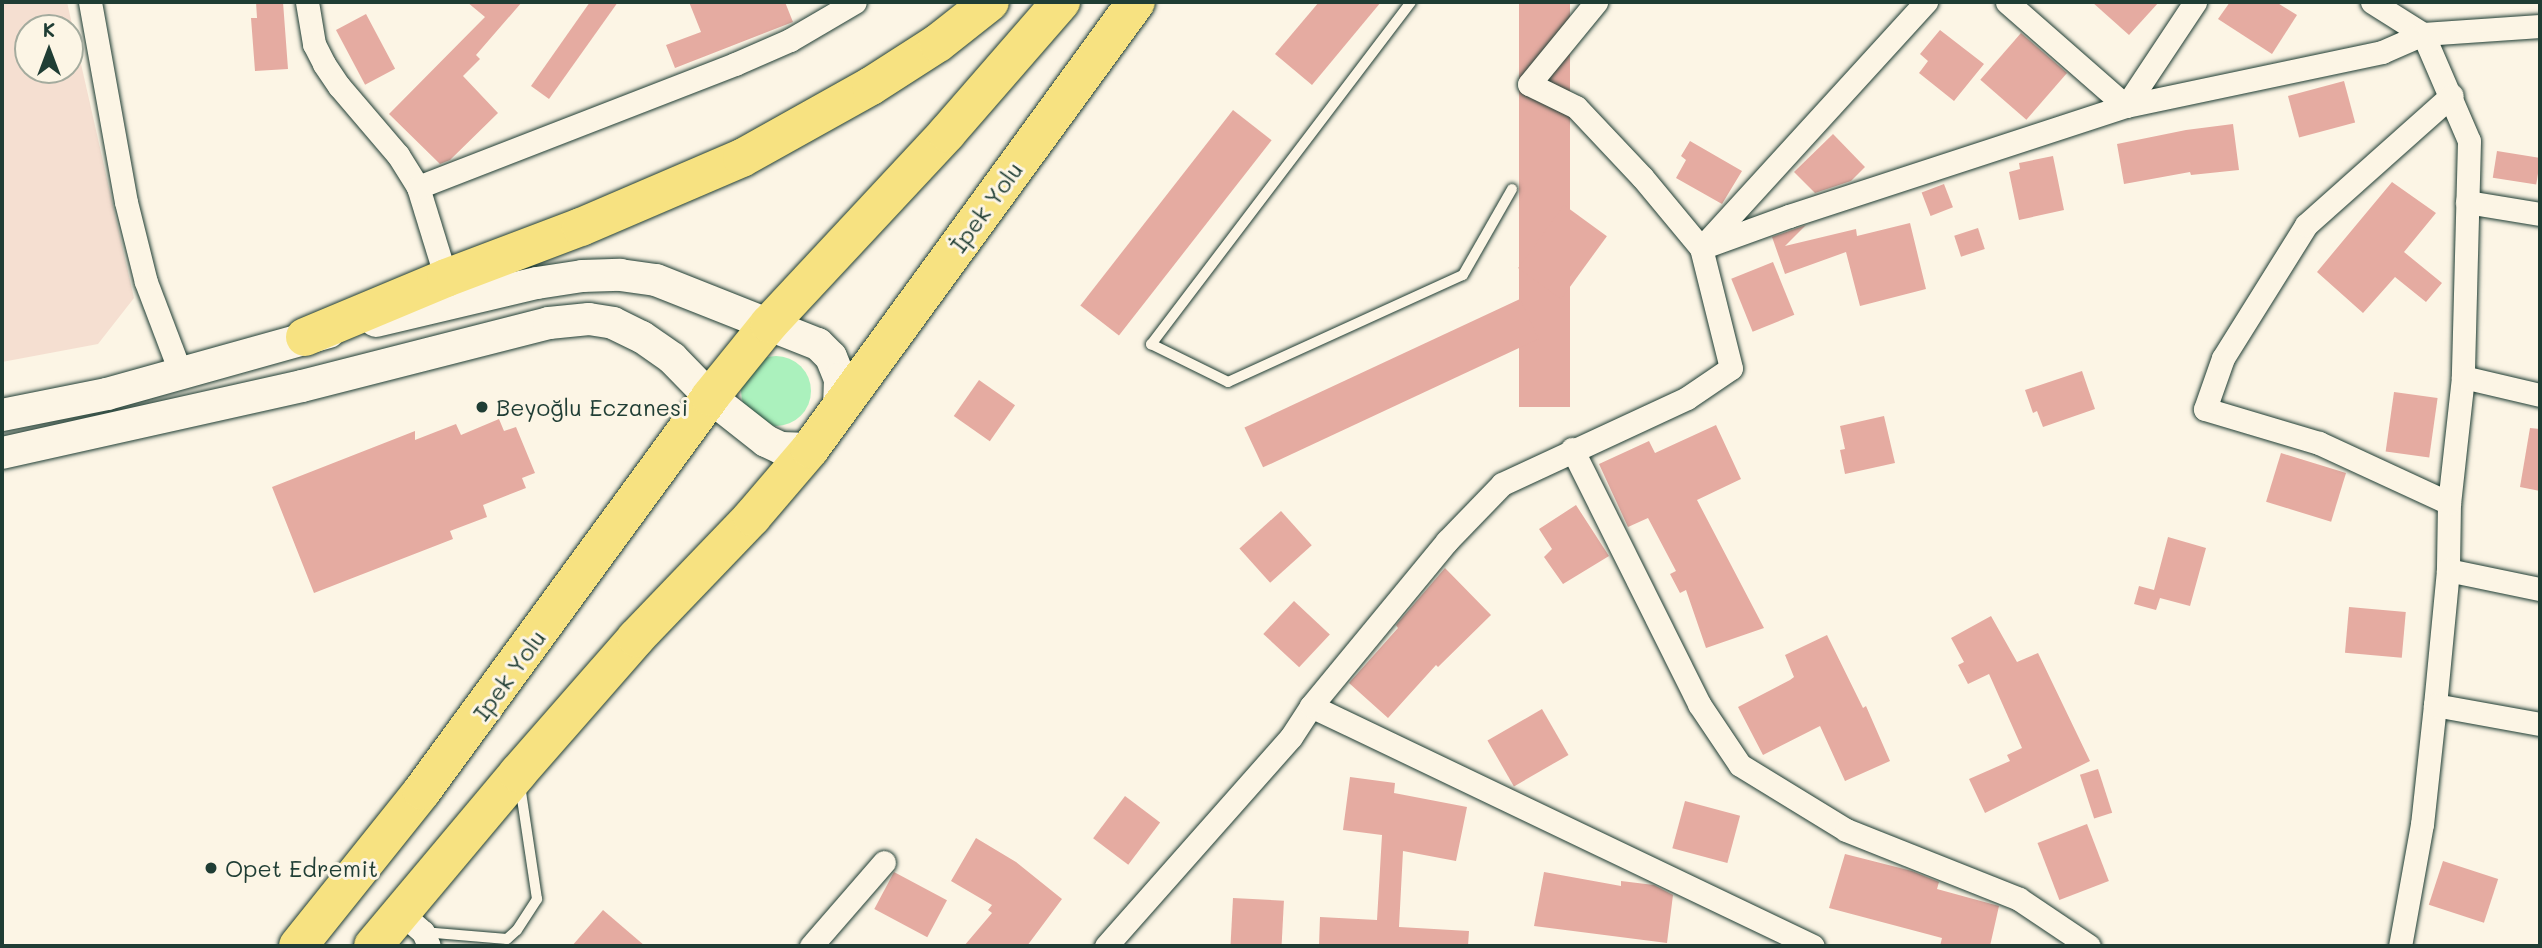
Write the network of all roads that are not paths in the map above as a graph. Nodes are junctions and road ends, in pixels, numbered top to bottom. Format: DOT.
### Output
graph roads {
  1 [pos="90,2"];
  2 [pos="307,2"];
  3 [pos="855,2"];
  4 [pos="990,2"];
  5 [pos="1060,2"];
  6 [pos="1136,2"];
  7 [pos="1411,2"];
  8 [pos="1596,2"];
  9 [pos="1926,2"];
  10 [pos="2007,2"];
  11 [pos="2194,2"];
  12 [pos="2372,2"];
  13 [pos="2540,26"];
  14 [pos="2423,34"];
  15 [pos="2452,95"];
  16 [pos="2126,106"];
  17 [pos="418,187"];
  18 [pos="1512,190"];
  19 [pos="2467,202"];
  20 [pos="2540,214"];
  21 [pos="1701,248"];
  22 [pos="446,278"];
  23 [pos="769,324"];
  24 [pos="305,337"];
  25 [pos="181,374"];
  26 [pos="2463,377"];
  27 [pos="2540,395"];
  28 [pos="710,397"];
  29 [pos="839,413"];
  30 [pos="2,415"];
  31 [pos="810,449"];
  32 [pos="1572,449"];
  33 [pos="2,453"];
  34 [pos="2449,503"];
  35 [pos="2448,570"];
  36 [pos="2540,589"];
  37 [pos="2435,705"];
  38 [pos="1311,706"];
  39 [pos="2540,724"];
  40 [pos="518,772"];
  41 [pos="884,862"];
  42 [pos="416,934"];
  43 [pos="298,946"];
  44 [pos="373,946"];
  45 [pos="811,946"];
  46 [pos="1106,946"];
  47 [pos="1813,946"];
  48 [pos="2089,946"];
  49 [pos="2400,946"];
  1 -- 25 [label="street"];
  2 -- 17 [label="street"];
  3 -- 17 [label="street"];
  4 -- 22 [label="highway"];
  5 -- 23 [label="highway"];
  6 -- 29 [label="highway, İpek Yolu"];
  7 -- 18 [label="lane"];
  8 -- 21 [label="street"];
  9 -- 21 [label="street"];
  10 -- 16 [label="street"];
  11 -- 16 [label="street"];
  12 -- 14 [label="street"];
  13 -- 14 [label="street"];
  14 -- 15 [label="street"];
  14 -- 16 [label="street"];
  15 -- 19 [label="street"];
  15 -- 34 [label="street"];
  16 -- 21 [label="street"];
  17 -- 22 [label="street"];
  19 -- 20 [label="street"];
  19 -- 26 [label="street"];
  21 -- 32 [label="street"];
  22 -- 24 [label="highway"];
  23 -- 24 [label="main road"];
  23 -- 28 [label="highway"];
  23 -- 29 [label="main road"];
  24 -- 25 [label="main road"];
  25 -- 30 [label="main road"];
  26 -- 27 [label="street"];
  26 -- 34 [label="street"];
  28 -- 31 [label="main road"];
  28 -- 33 [label="main road"];
  28 -- 43 [label="highway, Ipek Yolu"];
  29 -- 31 [label="highway"];
  31 -- 40 [label="highway"];
  32 -- 38 [label="street"];
  32 -- 48 [label="street"];
  34 -- 35 [label="street"];
  35 -- 36 [label="street"];
  35 -- 37 [label="street"];
  37 -- 39 [label="street"];
  37 -- 49 [label="street"];
  38 -- 46 [label="street"];
  38 -- 47 [label="street"];
  40 -- 42 [label="highway"];
  40 -- 42 [label="lane"];
  41 -- 45 [label="street"];
  42 -- 44 [label="highway"];
}
